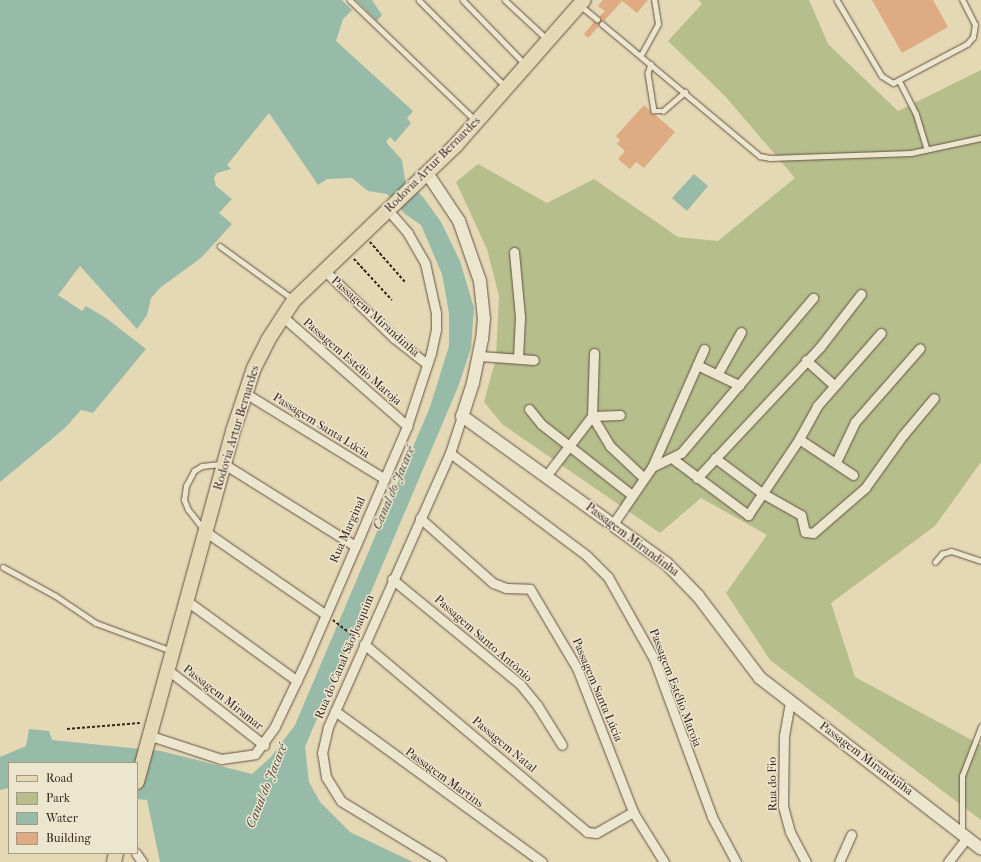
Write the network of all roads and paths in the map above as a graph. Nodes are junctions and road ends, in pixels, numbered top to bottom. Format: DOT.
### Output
graph roads {
  1 [pos="350,0"];
  2 [pos="419,0"];
  3 [pos="463,0"];
  4 [pos="505,0"];
  5 [pos="654,0"];
  6 [pos="837,0"];
  7 [pos="962,0"];
  8 [pos="582,2"];
  9 [pos="597,19"];
  10 [pos="602,24"];
  11 [pos="549,41"];
  12 [pos="641,55"];
  13 [pos="651,64"];
  14 [pos="527,66"];
  15 [pos="899,80"];
  16 [pos="507,89"];
  17 [pos="685,92"];
  18 [pos="477,123"];
  19 [pos="981,138"];
  20 [pos="927,149"];
  21 [pos="424,176"];
  22 [pos="390,208"];
  23 [pos="363,235"];
  24 [pos="220,246"];
  25 [pos="346,250"];
  26 [pos="514,252"];
  27 [pos="324,270"];
  28 [pos="406,283"];
  29 [pos="861,294"];
  30 [pos="813,298"];
  31 [pos="294,300"];
  32 [pos="392,300"];
  33 [pos="282,316"];
  34 [pos="741,332"];
  35 [pos="881,332"];
  36 [pos="920,348"];
  37 [pos="704,349"];
  38 [pos="594,353"];
  39 [pos="480,356"];
  40 [pos="518,358"];
  41 [pos="534,360"];
  42 [pos="806,360"];
  43 [pos="427,364"];
  44 [pos="698,365"];
  45 [pos="718,373"];
  46 [pos="833,384"];
  47 [pos="739,385"];
  48 [pos="245,393"];
  49 [pos="934,398"];
  50 [pos="529,409"];
  51 [pos="620,415"];
  52 [pos="462,416"];
  53 [pos="592,416"];
  54 [pos="406,426"];
  55 [pos="799,439"];
  56 [pos="568,445"];
  57 [pos="450,453"];
  58 [pos="715,458"];
  59 [pos="672,459"];
  60 [pos="836,462"];
  61 [pos="224,464"];
  62 [pos="652,467"];
  63 [pos="852,475"];
  64 [pos="546,476"];
  65 [pos="644,478"];
  66 [pos="697,478"];
  67 [pos="385,479"];
  68 [pos="762,493"];
  69 [pos="632,495"];
  70 [pos="420,518"];
  71 [pos="613,524"];
  72 [pos="206,532"];
  73 [pos="355,546"];
  74 [pos="981,561"];
  75 [pos="935,562"];
  76 [pos="3,567"];
  77 [pos="392,578"];
  78 [pos="187,601"];
  79 [pos="327,615"];
  80 [pos="362,643"];
  81 [pos="173,652"];
  82 [pos="168,670"];
  83 [pos="297,681"];
  84 [pos="790,702"];
  85 [pos="335,711"];
  86 [pos="154,722"];
  87 [pos="981,727"];
  88 [pos="67,729"];
  89 [pos="149,740"];
  90 [pos="264,745"];
  91 [pos="562,745"];
  92 [pos="138,778"];
  93 [pos="633,812"];
  94 [pos="851,835"];
  95 [pos="964,836"];
  96 [pos="981,848"];
  97 [pos="441,862"];
  98 [pos="542,862"];
  99 [pos="664,862"];
  100 [pos="736,862"];
  101 [pos="806,862"];
  102 [pos="839,862"];
  103 [pos="948,862"];
  1 -- 18 [label="lane"];
  2 -- 16 [label="lane"];
  3 -- 14 [label="lane"];
  4 -- 11 [label="lane"];
  5 -- 12 [label="lane"];
  6 -- 15 [label="lane"];
  7 -- 15 [label="lane"];
  8 -- 9 [label="lane"];
  8 -- 11 [label="main road, Rodovia Artur Bernardes"];
  10 -- 12 [label="lane"];
  11 -- 14 [label="main road, Rodovia Artur Bernardes"];
  12 -- 13 [label="lane"];
  13 -- 17 [label="lane"];
  13 -- 17 [label="lane"];
  14 -- 16 [label="main road, Rodovia Artur Bernardes"];
  15 -- 20 [label="lane"];
  16 -- 18 [label="main road, Rodovia Artur Bernardes"];
  17 -- 20 [label="lane"];
  18 -- 21 [label="main road, Rodovia Artur Bernardes"];
  19 -- 20 [label="lane"];
  21 -- 22 [label="main road, Rodovia Artur Bernardes"];
  21 -- 39 [label="street"];
  22 -- 23 [label="main road, Rodovia Artur Bernardes"];
  22 -- 43 [label="street, Rua Marginal"];
  23 -- 25 [label="main road, Rodovia Artur Bernardes"];
  23 -- 28 [label="path"];
  24 -- 31 [label="lane"];
  25 -- 27 [label="main road, Rodovia Artur Bernardes"];
  25 -- 32 [label="path"];
  26 -- 40 [label="street"];
  27 -- 31 [label="main road, Rodovia Artur Bernardes"];
  27 -- 43 [label="street, Passagem Mirandinha"];
  29 -- 42 [label="street"];
  30 -- 47 [label="street"];
  31 -- 33 [label="main road, Rodovia Artur Bernardes"];
  33 -- 48 [label="main road, Rodovia Artur Bernardes"];
  33 -- 54 [label="street, Passagem Estélio Maroja"];
  34 -- 45 [label="street"];
  35 -- 46 [label="street"];
  36 -- 60 [label="street"];
  37 -- 44 [label="street"];
  38 -- 53 [label="street"];
  39 -- 40 [label="street"];
  39 -- 52 [label="street"];
  40 -- 41 [label="street"];
  42 -- 46 [label="street"];
  42 -- 58 [label="street"];
  43 -- 54 [label="street, Rua Marginal"];
  44 -- 45 [label="street"];
  44 -- 62 [label="street"];
  45 -- 47 [label="street"];
  46 -- 55 [label="street"];
  47 -- 59 [label="street"];
  48 -- 61 [label="main road, Rodovia Artur Bernardes"];
  48 -- 67 [label="street, Passagem Santa Lúcia"];
  49 -- 68 [label="street"];
  50 -- 56 [label="street"];
  51 -- 53 [label="street"];
  52 -- 57 [label="street, Rua do Canal São Joaquim"];
  52 -- 64 [label="street, Passagem Mirandinha"];
  53 -- 56 [label="street"];
  53 -- 65 [label="street"];
  54 -- 67 [label="street, Rua Marginal"];
  55 -- 60 [label="street"];
  55 -- 68 [label="street"];
  56 -- 64 [label="street"];
  56 -- 69 [label="street"];
  57 -- 70 [label="street, Rua do Canal São Joaquim"];
  57 -- 100 [label="street, Passagem Estélio Maroja"];
  58 -- 66 [label="street"];
  58 -- 68 [label="street"];
  59 -- 62 [label="street"];
  59 -- 66 [label="street"];
  60 -- 63 [label="street"];
  61 -- 72 [label="main road, Rodovia Artur Bernardes"];
  61 -- 72 [label="lane"];
  61 -- 73 [label="street"];
  62 -- 65 [label="street"];
  64 -- 71 [label="street, Passagem Mirandinha"];
  65 -- 69 [label="street"];
  66 -- 68 [label="street"];
  67 -- 73 [label="street, Rua Marginal"];
  69 -- 71 [label="street"];
  70 -- 77 [label="street, Rua do Canal São Joaquim"];
  70 -- 93 [label="street, Passagem Santa Lúcia"];
  71 -- 84 [label="street, Passagem Mirandinha"];
  72 -- 78 [label="main road, Rodovia Artur Bernardes"];
  72 -- 79 [label="street"];
  73 -- 79 [label="street, Rua Marginal"];
  74 -- 75 [label="lane"];
  76 -- 81 [label="lane"];
  77 -- 80 [label="street, Rua do Canal São Joaquim"];
  77 -- 91 [label="street, Passagem Santo Antônio"];
  78 -- 81 [label="main road, Rodovia Artur Bernardes"];
  78 -- 83 [label="street"];
  79 -- 80 [label="path"];
  79 -- 83 [label="street, Rua Marginal"];
  80 -- 85 [label="street, Rua do Canal São Joaquim"];
  80 -- 93 [label="street, Passagem Natal"];
  81 -- 82 [label="main road, Rodovia Artur Bernardes"];
  82 -- 86 [label="main road, Rodovia Artur Bernardes"];
  82 -- 90 [label="street, Passagem Miramar"];
  83 -- 90 [label="street, Rua Marginal"];
  84 -- 95 [label="street, Passagem Mirandinha"];
  84 -- 101 [label="street, Rua do Fio"];
  85 -- 97 [label="street, Rua do Canal São Joaquim"];
  85 -- 98 [label="street, Passagem Martins"];
  86 -- 88 [label="path"];
  86 -- 89 [label="main road, Rodovia Artur Bernardes"];
  87 -- 95 [label="lane"];
  89 -- 90 [label="street, Rua Marginal"];
  89 -- 92 [label="main road, Rodovia Artur Bernardes"];
  93 -- 99 [label="street, Passagem Santa Lúcia"];
  94 -- 102 [label="street"];
  95 -- 96 [label="street, Passagem Mirandinha"];
  95 -- 103 [label="street"];
}
